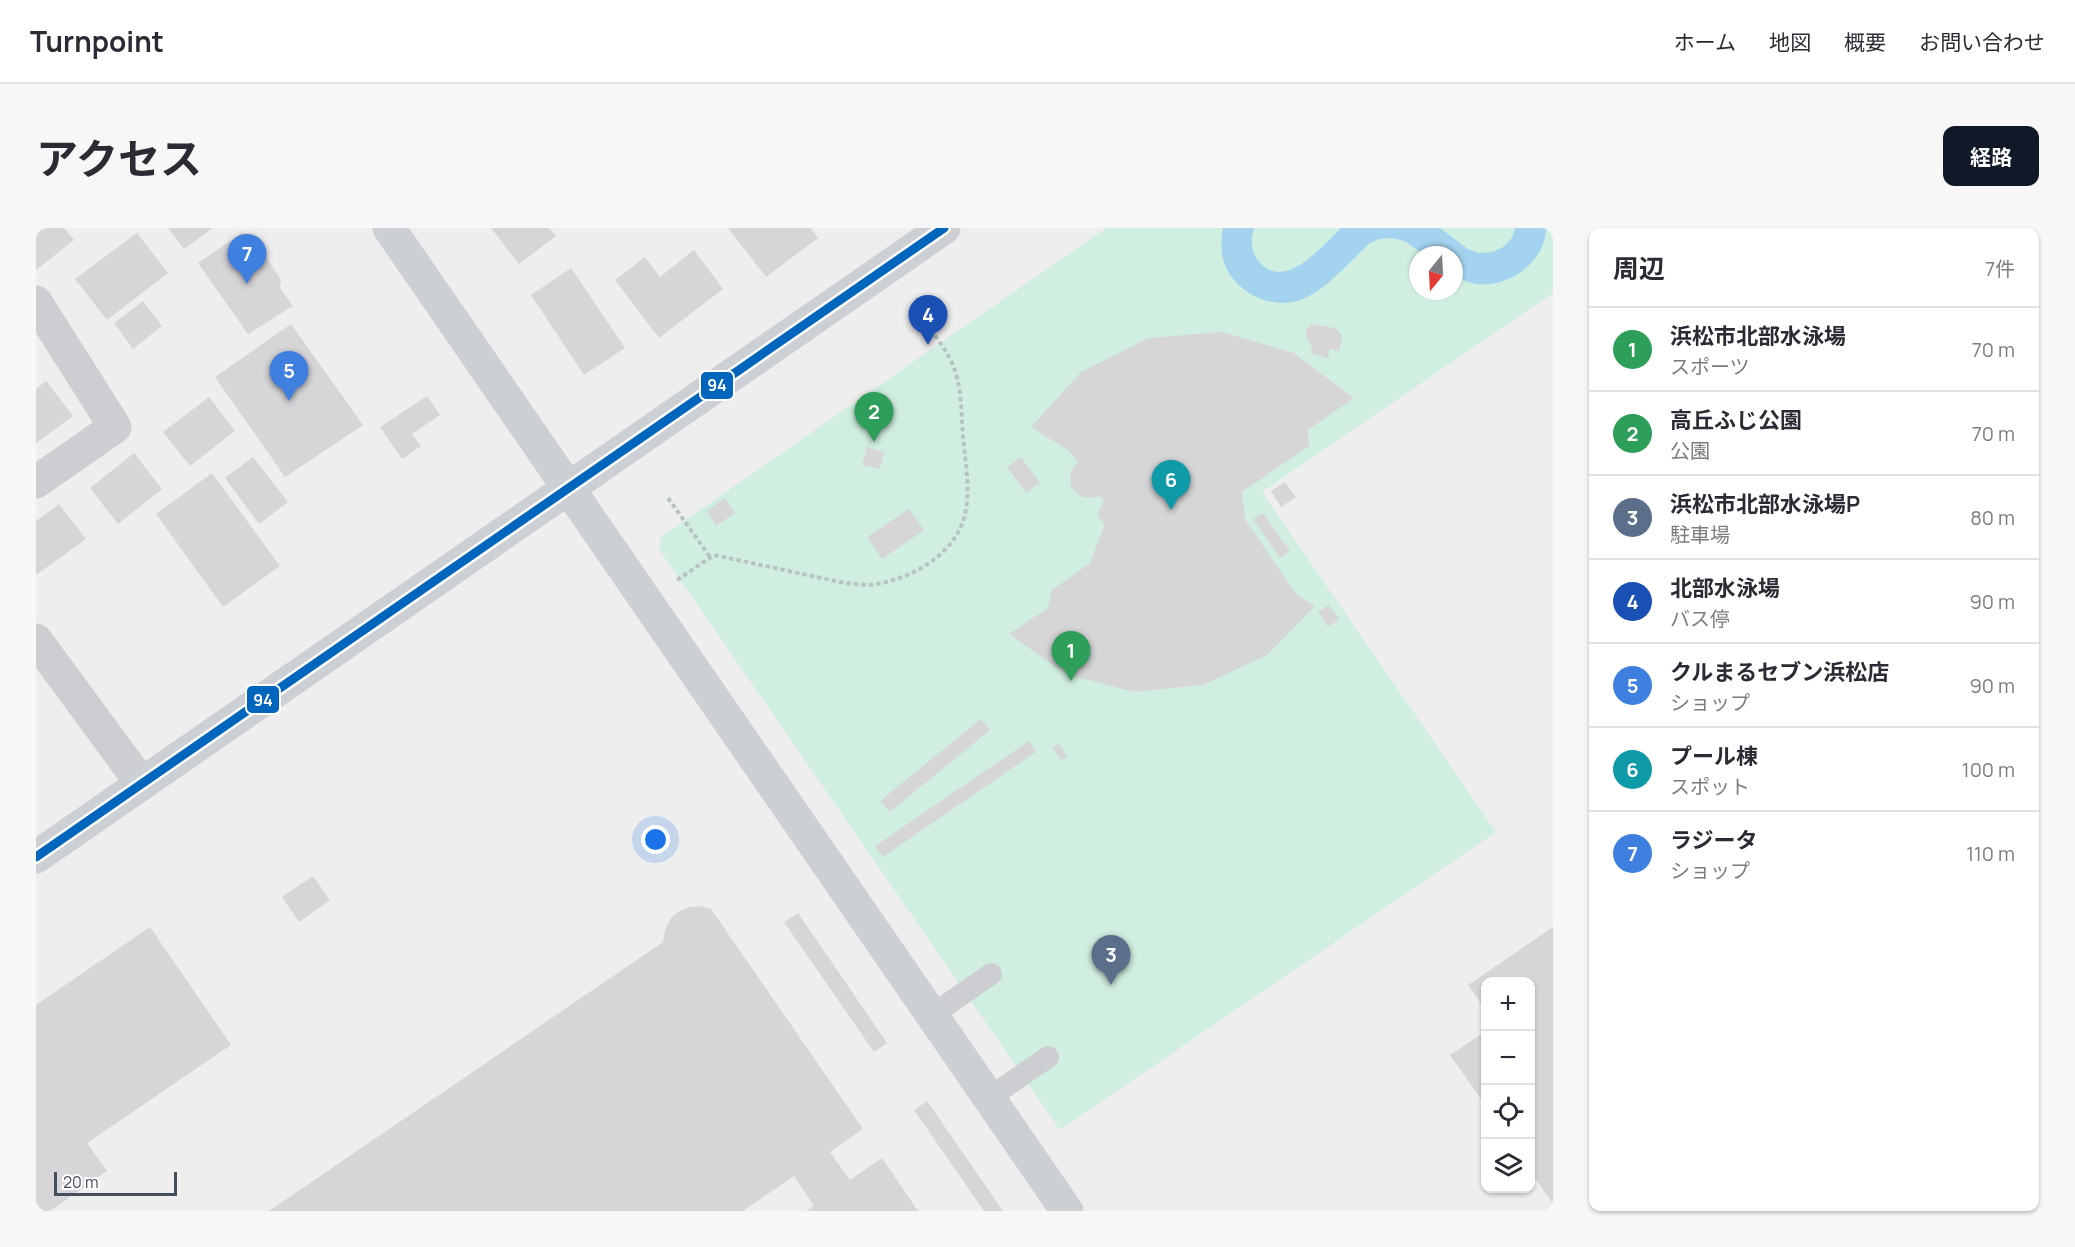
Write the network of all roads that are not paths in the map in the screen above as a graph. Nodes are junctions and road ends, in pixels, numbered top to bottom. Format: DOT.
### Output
graph roads {
  1 [pos="389,228"];
  2 [pos="944,228"];
  3 [pos="36,302"];
  4 [pos="36,482"];
  5 [pos="568,489"];
  6 [pos="36,640"];
  7 [pos="142,784"];
  8 [pos="36,857"];
  9 [pos="991,974"];
  10 [pos="932,1015"];
  11 [pos="1048,1058"];
  12 [pos="990,1098"];
  13 [pos="1067,1211"];
  1 -- 5 [label="street"];
  2 -- 5 [label="street"];
  3 -- 4 [label="street"];
  5 -- 7 [label="street"];
  5 -- 10 [label="street"];
  6 -- 7 [label="street"];
  7 -- 8 [label="street"];
  9 -- 10 [label="lane"];
  10 -- 12 [label="street"];
  11 -- 12 [label="lane"];
  12 -- 13 [label="street"];
}
